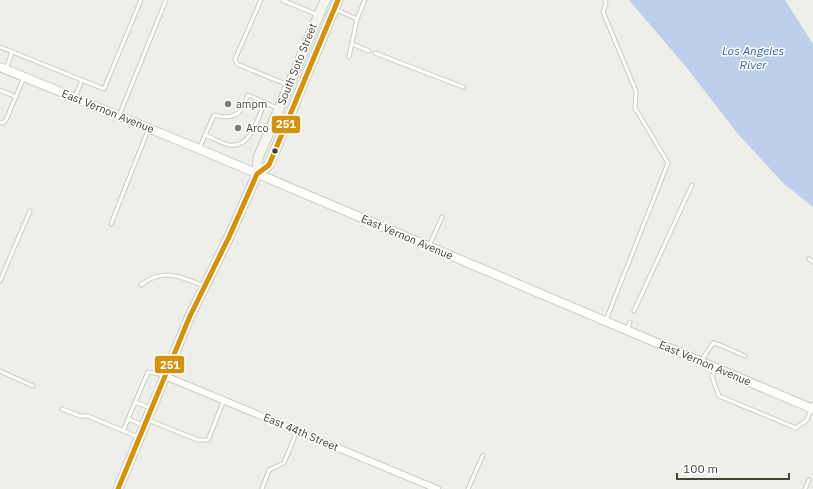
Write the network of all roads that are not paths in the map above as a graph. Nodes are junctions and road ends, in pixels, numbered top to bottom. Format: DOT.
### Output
graph roads {
  1 [pos="141,0"];
  2 [pos="166,0"];
  3 [pos="261,0"];
  4 [pos="282,0"];
  5 [pos="325,0"];
  6 [pos="365,0"];
  7 [pos="605,0"];
  8 [pos="336,4"];
  9 [pos="318,15"];
  10 [pos="357,19"];
  11 [pos="330,20"];
  12 [pos="352,44"];
  13 [pos="0,47"];
  14 [pos="369,51"];
  15 [pos="12,52"];
  16 [pos="375,53"];
  17 [pos="350,57"];
  18 [pos="3,68"];
  19 [pos="24,77"];
  20 [pos="82,80"];
  21 [pos="289,86"];
  22 [pos="463,87"];
  23 [pos="0,90"];
  24 [pos="16,97"];
  25 [pos="74,98"];
  26 [pos="265,102"];
  27 [pos="279,109"];
  28 [pos="118,116"];
  29 [pos="0,122"];
  30 [pos="149,128"];
  31 [pos="205,135"];
  32 [pos="199,149"];
  33 [pos="257,174"];
  34 [pos="692,185"];
  35 [pos="30,211"];
  36 [pos="442,217"];
  37 [pos="111,224"];
  38 [pos="429,246"];
  39 [pos="809,259"];
  40 [pos="813,262"];
  41 [pos="0,281"];
  42 [pos="141,286"];
  43 [pos="204,286"];
  44 [pos="634,311"];
  45 [pos="606,321"];
  46 [pos="745,356"];
  47 [pos="701,361"];
  48 [pos="716,367"];
  49 [pos="0,371"];
  50 [pos="165,376"];
  51 [pos="33,386"];
  52 [pos="224,400"];
  53 [pos="135,402"];
  54 [pos="812,407"];
  55 [pos="62,409"];
  56 [pos="151,409"];
  57 [pos="128,419"];
  58 [pos="145,422"];
  59 [pos="297,430"];
  60 [pos="123,431"];
  61 [pos="139,437"];
  62 [pos="483,455"];
  63 [pos="809,480"];
  64 [pos="118,489"];
  65 [pos="262,489"];
  66 [pos="437,489"];
  67 [pos="468,489"];
  68 [pos="805,489"];
  1 -- 20 [label="lane"];
  2 -- 28 [label="lane"];
  3 -- 21 [label="lane"];
  4 -- 9 [label="lane"];
  5 -- 9 [label="main road, South Soto Street"];
  6 -- 10 [label="lane"];
  7 -- 45 [label="lane"];
  8 -- 10 [label="lane"];
  8 -- 11 [label="main road, South Soto Street"];
  9 -- 11 [label="main road"];
  9 -- 21 [label="main road, South Soto Street"];
  10 -- 12 [label="lane"];
  11 -- 33 [label="main road, South Soto Street"];
  12 -- 14 [label="lane"];
  12 -- 17 [label="lane"];
  13 -- 15 [label="lane"];
  15 -- 18 [label="lane"];
  15 -- 20 [label="lane"];
  16 -- 22 [label="lane"];
  18 -- 19 [label="street, East Vernon Avenue"];
  19 -- 24 [label="lane"];
  19 -- 25 [label="street, East Vernon Avenue"];
  20 -- 25 [label="lane"];
  21 -- 27 [label="main road, South Soto Street"];
  23 -- 24 [label="lane"];
  24 -- 29 [label="lane"];
  25 -- 28 [label="street, East Vernon Avenue"];
  26 -- 27 [label="lane"];
  26 -- 31 [label="lane"];
  26 -- 31 [label="lane"];
  27 -- 33 [label="main road, South Soto Street"];
  28 -- 30 [label="street, East Vernon Avenue"];
  30 -- 32 [label="street, East Vernon Avenue"];
  30 -- 37 [label="lane"];
  31 -- 32 [label="lane"];
  32 -- 33 [label="street, East Vernon Avenue"];
  33 -- 38 [label="street, East Vernon Avenue"];
  33 -- 43 [label="main road, South Soto Street"];
  34 -- 44 [label="lane"];
  35 -- 41 [label="lane"];
  36 -- 38 [label="lane"];
  38 -- 45 [label="street, East Vernon Avenue"];
  39 -- 40 [label="lane"];
  42 -- 43 [label="lane"];
  43 -- 50 [label="main road, South Soto Street"];
  45 -- 47 [label="street, East Vernon Avenue"];
  46 -- 47 [label="lane"];
  47 -- 48 [label="street, East Vernon Avenue"];
  48 -- 54 [label="street, East Vernon Avenue"];
  48 -- 54 [label="lane"];
  49 -- 51 [label="lane"];
  50 -- 52 [label="street, East 44th Street"];
  50 -- 53 [label="lane"];
  50 -- 56 [label="main road, South Soto Street"];
  52 -- 58 [label="lane"];
  52 -- 59 [label="street, East 44th Street"];
  53 -- 56 [label="lane"];
  53 -- 57 [label="lane"];
  55 -- 60 [label="lane"];
  56 -- 58 [label="main road, South Soto Street"];
  57 -- 58 [label="lane"];
  57 -- 60 [label="lane"];
  58 -- 61 [label="main road, South Soto Street"];
  59 -- 65 [label="lane"];
  59 -- 66 [label="street, East 44th Street"];
  60 -- 61 [label="lane"];
  61 -- 64 [label="main road, South Soto Street"];
  62 -- 67 [label="lane"];
  63 -- 68 [label="lane"];
}
